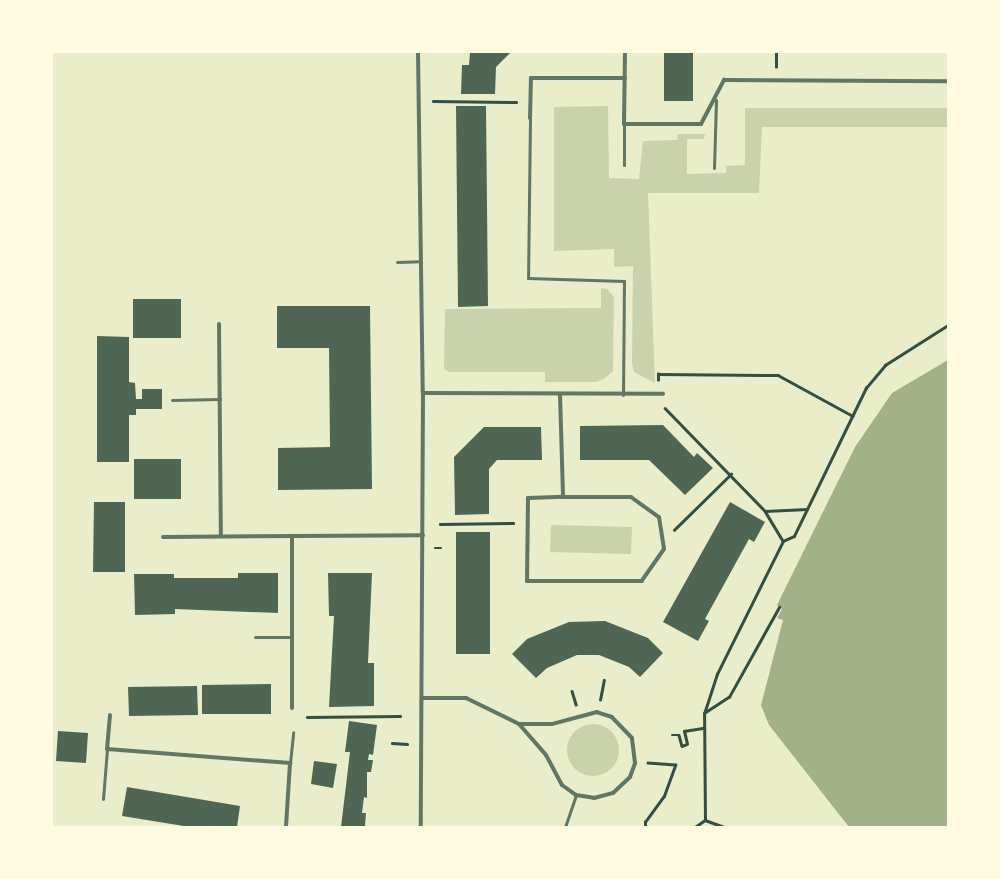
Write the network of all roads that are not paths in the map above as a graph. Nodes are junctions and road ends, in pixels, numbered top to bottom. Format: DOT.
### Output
graph roads {
  1 [pos="418,52"];
  2 [pos="625,52"];
  3 [pos="625,78"];
  4 [pos="948,81"];
  5 [pos="716,100"];
  6 [pos="530,118"];
  7 [pos="624,124"];
  8 [pos="624,165"];
  9 [pos="714,168"];
  10 [pos="420,261"];
  11 [pos="398,262"];
  12 [pos="219,324"];
  13 [pos="423,393"];
  14 [pos="560,394"];
  15 [pos="623,394"];
  16 [pos="663,394"];
  17 [pos="220,399"];
  18 [pos="172,400"];
  19 [pos="563,498"];
  20 [pos="423,535"];
  21 [pos="221,536"];
  22 [pos="292,536"];
  23 [pos="163,537"];
  24 [pos="292,637"];
  25 [pos="255,638"];
  26 [pos="422,698"];
  27 [pos="292,708"];
  28 [pos="110,715"];
  29 [pos="519,724"];
  30 [pos="294,732"];
  31 [pos="107,749"];
  32 [pos="290,763"];
  33 [pos="576,795"];
  34 [pos="103,799"];
  35 [pos="286,827"];
  36 [pos="421,827"];
  37 [pos="565,827"];
  1 -- 10 [label="street"];
  2 -- 3 [label="street"];
  3 -- 6 [label="street"];
  3 -- 7 [label="street"];
  4 -- 5 [label="street"];
  5 -- 7 [label="street"];
  5 -- 9 [label="lane"];
  6 -- 15 [label="lane"];
  7 -- 8 [label="lane"];
  10 -- 11 [label="lane"];
  10 -- 13 [label="street"];
  12 -- 17 [label="street"];
  13 -- 14 [label="street"];
  13 -- 20 [label="street"];
  14 -- 15 [label="street"];
  14 -- 19 [label="street"];
  15 -- 16 [label="street"];
  17 -- 18 [label="lane"];
  17 -- 21 [label="street"];
  19 -- 19 [label="street"];
  20 -- 22 [label="street"];
  20 -- 26 [label="street"];
  21 -- 22 [label="street"];
  21 -- 23 [label="street"];
  22 -- 24 [label="street"];
  24 -- 25 [label="lane"];
  24 -- 27 [label="street"];
  26 -- 29 [label="street"];
  26 -- 36 [label="street"];
  28 -- 31 [label="street"];
  29 -- 33 [label="street"];
  29 -- 33 [label="street"];
  30 -- 32 [label="lane"];
  31 -- 32 [label="street"];
  31 -- 34 [label="lane"];
  32 -- 35 [label="street"];
  33 -- 37 [label="lane"];
}
